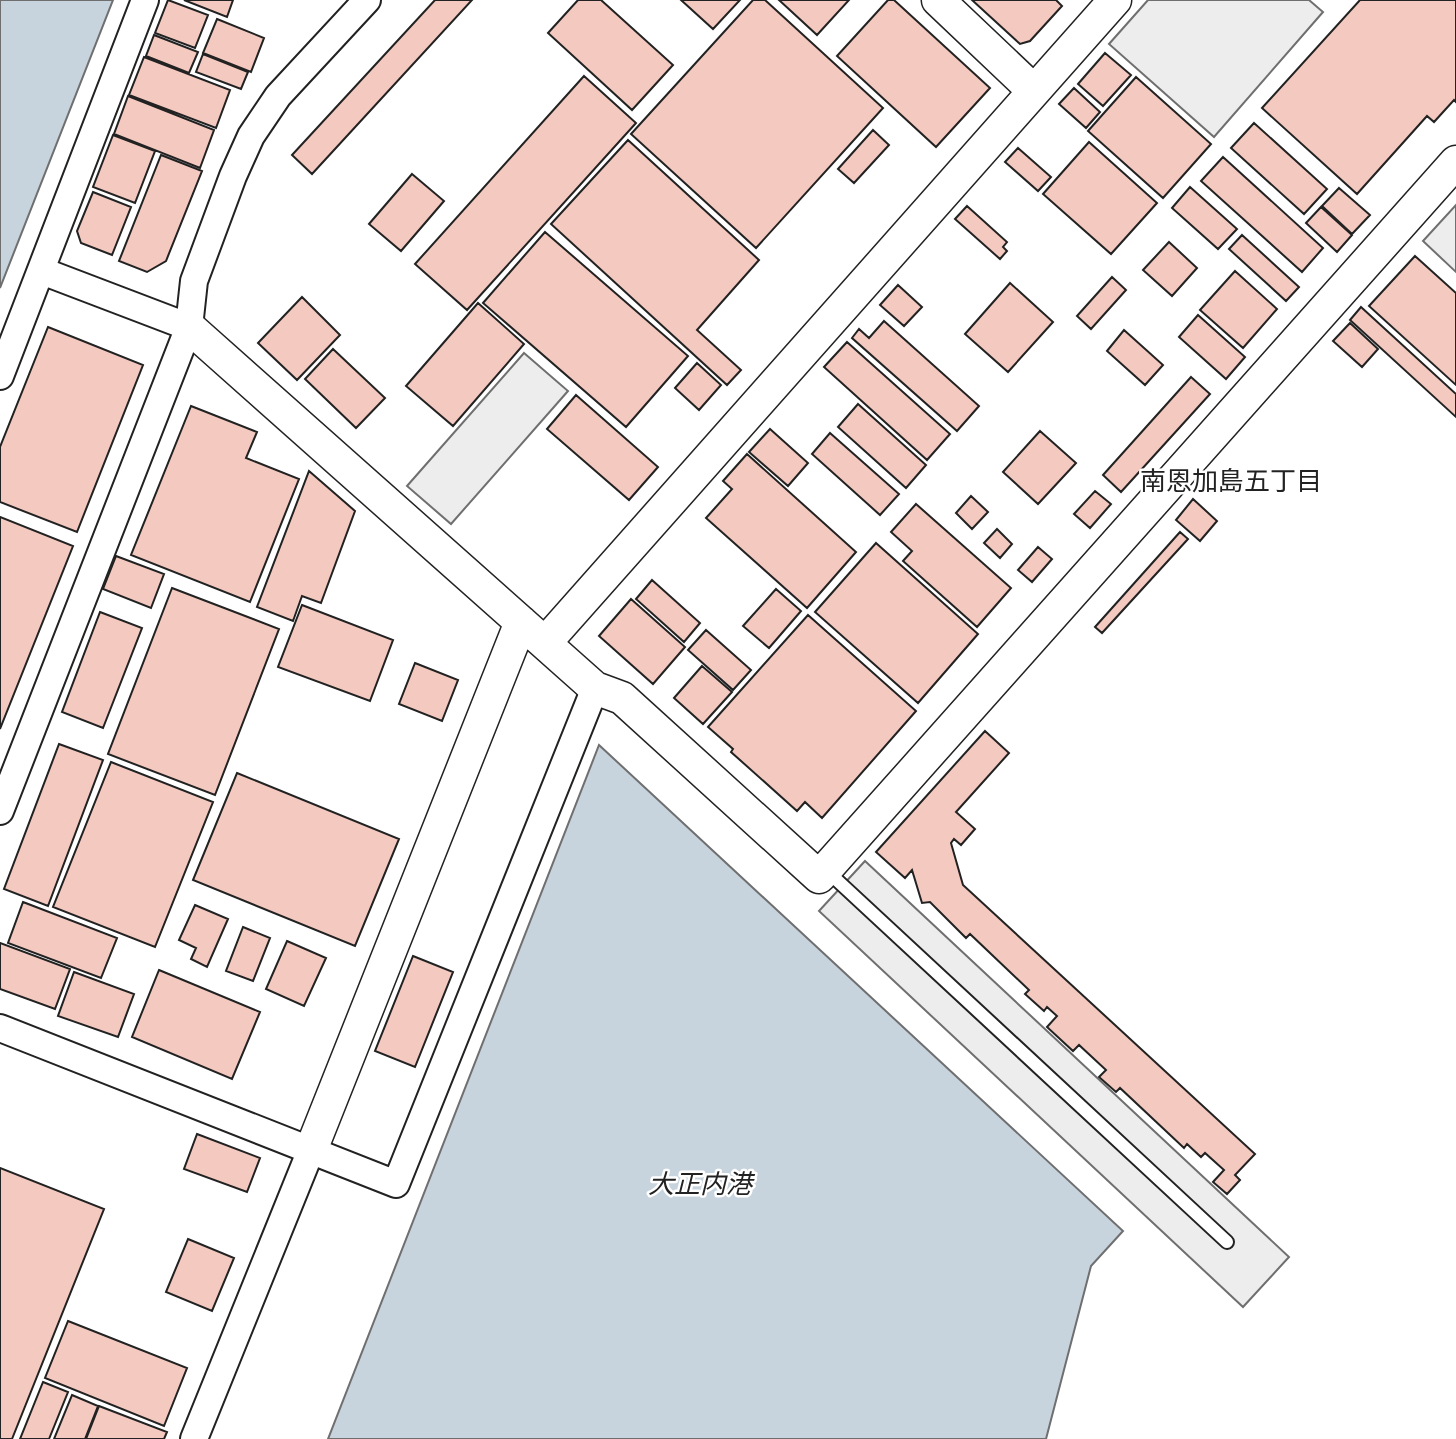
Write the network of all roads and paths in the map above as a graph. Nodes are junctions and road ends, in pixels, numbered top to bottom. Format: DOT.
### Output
graph roads {
  1 [pos="145,0"];
  2 [pos="367,0"];
  3 [pos="938,0"];
  4 [pos="1115,0"];
  5 [pos="1034,91"];
  6 [pos="1456,162"];
  7 [pos="42,271"];
  8 [pos="189,327"];
  9 [pos="0,376"];
  10 [pos="521,622"];
  11 [pos="545,643"];
  12 [pos="595,688"];
  13 [pos="0,811"];
  14 [pos="825,869"];
  15 [pos="0,1028"];
  16 [pos="311,1150"];
  17 [pos="1227,1242"];
  18 [pos="194,1439"];
  1 -- 7 [label="street"];
  2 -- 8 [label="street"];
  3 -- 5 [label="street"];
  4 -- 5 [label="street"];
  5 -- 11 [label="street"];
  6 -- 14 [label="street"];
  7 -- 8 [label="street"];
  7 -- 9 [label="street"];
  8 -- 10 [label="street"];
  8 -- 13 [label="street"];
  10 -- 11 [label="street"];
  10 -- 16 [label="street"];
  11 -- 12 [label="street"];
  12 -- 14 [label="street"];
  12 -- 16 [label="street"];
  14 -- 17 [label="lane"];
  15 -- 16 [label="street"];
  16 -- 18 [label="street"];
}
